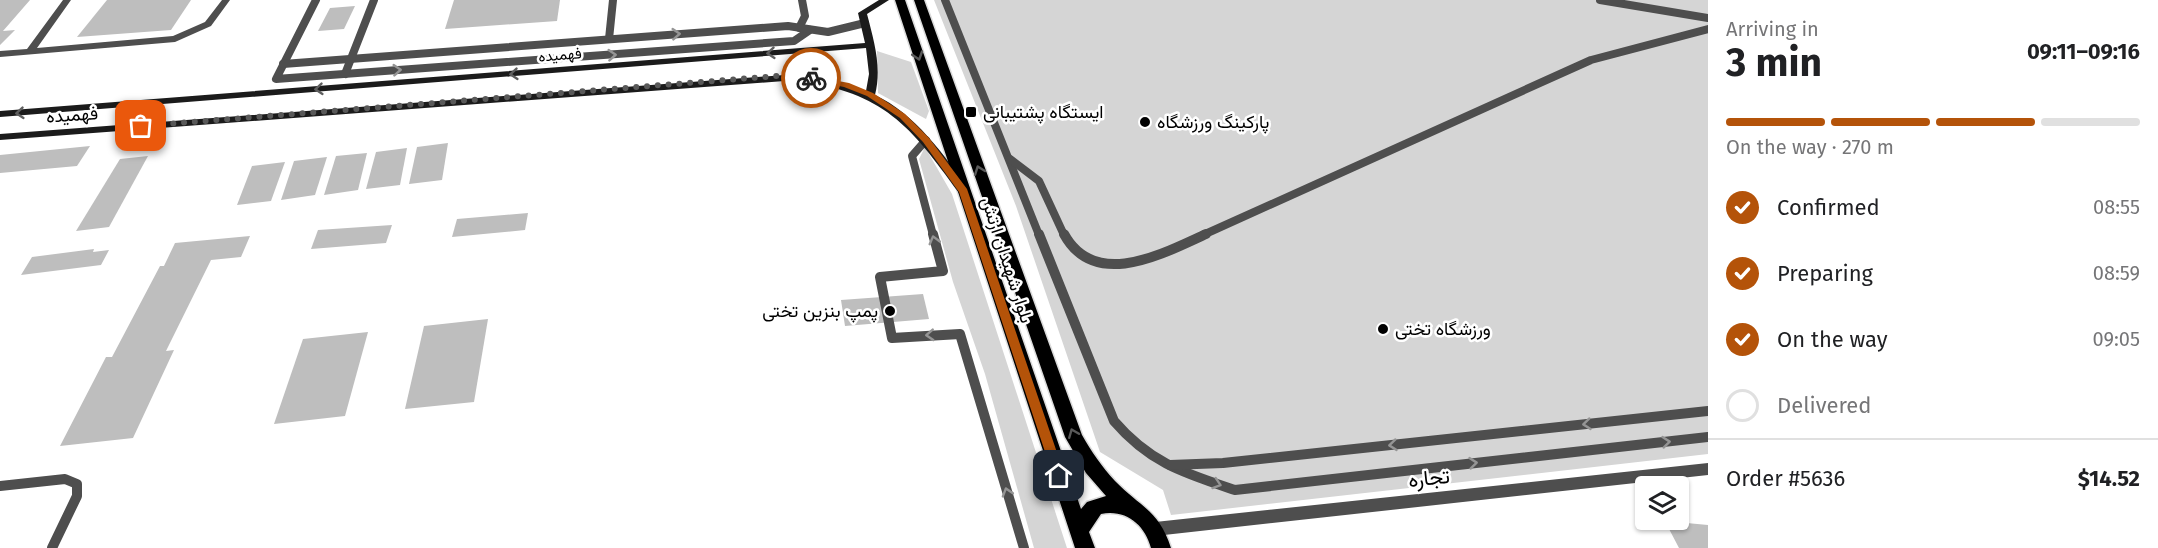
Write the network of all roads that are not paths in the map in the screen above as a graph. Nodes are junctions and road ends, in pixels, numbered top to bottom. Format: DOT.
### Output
graph roads {
  1 [pos="67,0"];
  2 [pos="226,0"];
  3 [pos="316,0"];
  4 [pos="374,0"];
  5 [pos="613,0"];
  6 [pos="802,0"];
  7 [pos="885,0"];
  8 [pos="900,0"];
  9 [pos="919,0"];
  10 [pos="945,0"];
  11 [pos="1600,0"];
  12 [pos="1708,18"];
  13 [pos="865,23"];
  14 [pos="799,28"];
  15 [pos="1708,28"];
  16 [pos="810,30"];
  17 [pos="609,39"];
  18 [pos="871,45"];
  19 [pos="30,51"];
  20 [pos="0,54"];
  21 [pos="350,59"];
  22 [pos="283,64"];
  23 [pos="345,74"];
  24 [pos="870,94"];
  25 [pos="0,114"];
  26 [pos="0,137"];
  27 [pos="926,140"];
  28 [pos="1009,158"];
  29 [pos="963,191"];
  30 [pos="1708,411"];
  31 [pos="1708,437"];
  32 [pos="1161,465"];
  33 [pos="1708,469"];
  34 [pos="0,486"];
  35 [pos="1135,510"];
  36 [pos="1155,530"];
  37 [pos="1082,540"];
  38 [pos="52,548"];
  39 [pos="1024,548"];
  40 [pos="1161,548"];
  1 -- 19 [label="street"];
  2 -- 19 [label="street"];
  3 -- 22 [label="lane"];
  4 -- 21 [label="lane"];
  5 -- 17 [label="lane"];
  6 -- 14 [label="lane"];
  7 -- 13 [label="main road"];
  8 -- 29 [label="main road, بلوار شهیدان ارتش, one-way"];
  35 -- 9 [label="main road, بلوار شهیدان ارتش, one-way"];
  10 -- 28 [label="lane"];
  11 -- 12 [label="lane"];
  13 -- 16 [label="lane"];
  13 -- 18 [label="main road"];
  14 -- 16 [label="lane"];
  17 -- 14 [label="lane, one-way"];
  15 -- 28 [label="lane"];
  23 -- 16 [label="lane, one-way"];
  17 -- 21 [label="lane"];
  18 -- 24 [label="main road"];
  18 -- 25 [label="main road, فهمیده, one-way"];
  19 -- 20 [label="street"];
  21 -- 22 [label="lane"];
  21 -- 23 [label="lane"];
  22 -- 23 [label="lane"];
  24 -- 26 [label="main road, فهمیده"];
  24 -- 27 [label="main road, فهمیده"];
  27 -- 29 [label="main road, فهمیده"];
  39 -- 27 [label="lane, one-way"];
  28 -- 32 [label="lane"];
  29 -- 37 [label="main road, بلوار شهیدان ارتش"];
  30 -- 32 [label="lane, one-way"];
  32 -- 31 [label="lane, one-way"];
  33 -- 36 [label="street, تجاره"];
  34 -- 38 [label="lane"];
  35 -- 36 [label="main road, بلوار شهیدان ارتش"];
  35 -- 37 [label="main road"];
  36 -- 40 [label="main road"];
}
